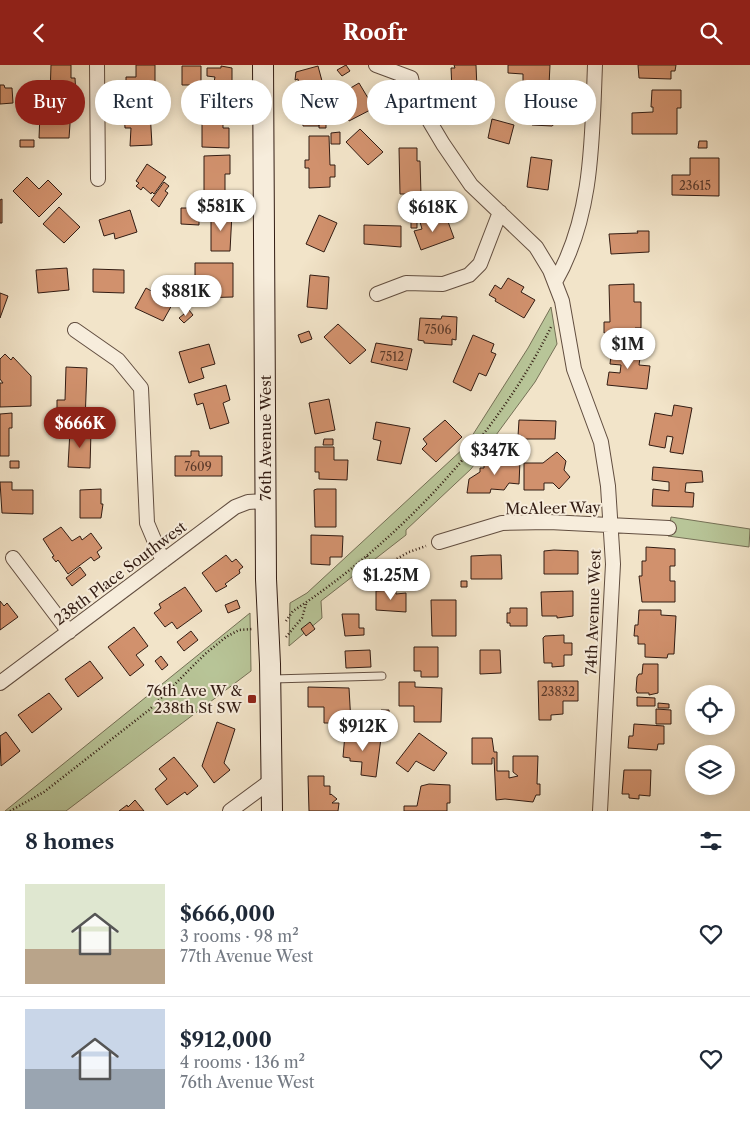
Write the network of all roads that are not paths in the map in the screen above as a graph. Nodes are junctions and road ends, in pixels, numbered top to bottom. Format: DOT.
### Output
graph roads {
  1 [pos="98,65"];
  2 [pos="263,65"];
  3 [pos="376,65"];
  4 [pos="594,65"];
  5 [pos="412,72"];
  6 [pos="98,179"];
  7 [pos="500,212"];
  8 [pos="555,282"];
  9 [pos="378,294"];
  10 [pos="75,330"];
  11 [pos="265,501"];
  12 [pos="610,523"];
  13 [pos="669,528"];
  14 [pos="439,541"];
  15 [pos="12,558"];
  16 [pos="163,561"];
  17 [pos="69,631"];
  18 [pos="382,676"];
  19 [pos="270,679"];
  20 [pos="0,683"];
  21 [pos="272,780"];
  22 [pos="230,811"];
  23 [pos="272,811"];
  24 [pos="600,811"];
  1 -- 6 [label="street"];
  2 -- 11 [label="street, 76th Avenue West"];
  3 -- 5 [label="street"];
  4 -- 8 [label="street"];
  5 -- 7 [label="street, 74th Avenue West"];
  7 -- 8 [label="street, 74th Avenue West"];
  7 -- 9 [label="street"];
  8 -- 12 [label="street, 74th Avenue West"];
  10 -- 16 [label="street"];
  11 -- 16 [label="street, 238th Place Southwest"];
  11 -- 19 [label="street, 76th Avenue West"];
  12 -- 13 [label="street, McAleer Way"];
  12 -- 14 [label="street, McAleer Way"];
  12 -- 24 [label="street, 74th Avenue West"];
  15 -- 17 [label="street"];
  16 -- 17 [label="street, 238th Place Southwest"];
  17 -- 20 [label="street, 238th Place Southwest"];
  18 -- 19 [label="lane"];
  19 -- 21 [label="street, 76th Avenue West"];
  21 -- 22 [label="street"];
  21 -- 23 [label="street, 76th Avenue West"];
}
